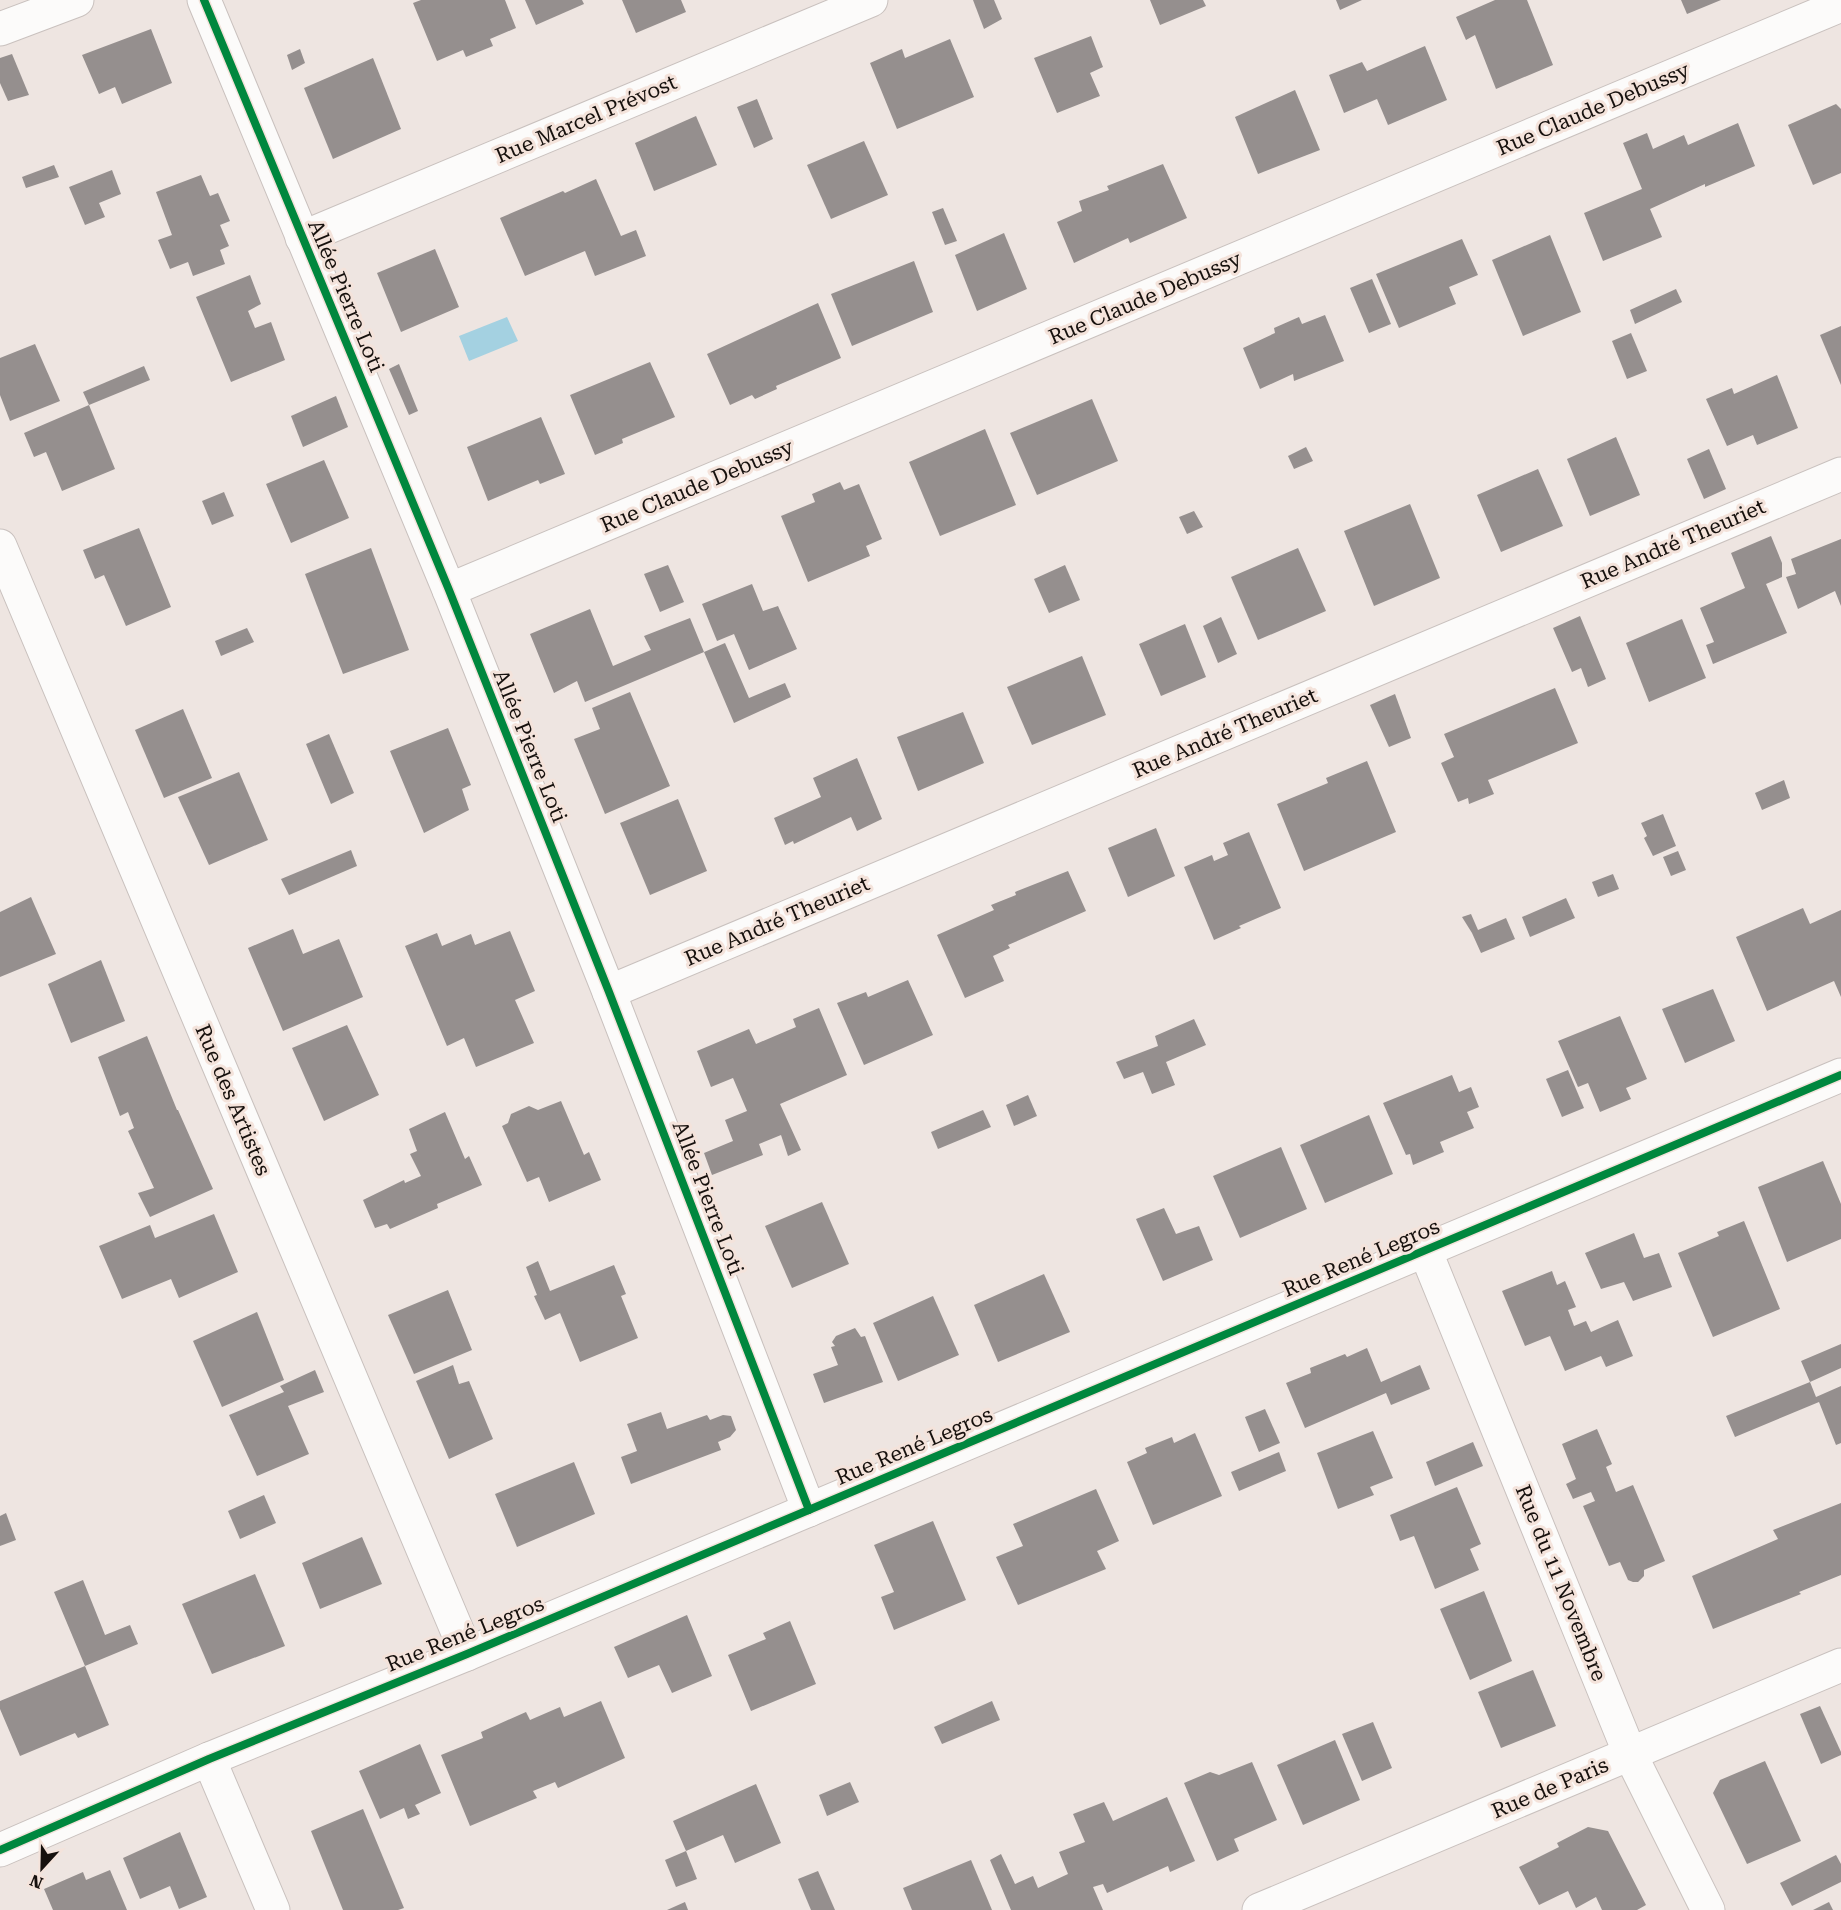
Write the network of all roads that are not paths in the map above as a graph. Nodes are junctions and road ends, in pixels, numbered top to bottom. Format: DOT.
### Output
graph roads {
  1 [pos="77,0"];
  2 [pos="204,0"];
  3 [pos="871,0"];
  4 [pos="1841,5"];
  5 [pos="0,29"];
  6 [pos="302,238"];
  7 [pos="1841,474"];
  8 [pos="0,546"];
  9 [pos="449,590"];
  10 [pos="609,992"];
  11 [pos="1841,1075"];
  12 [pos="1425,1250"];
  13 [pos="809,1510"];
  14 [pos="467,1654"];
  15 [pos="1841,1665"];
  16 [pos="1630,1754"];
  17 [pos="208,1759"];
  18 [pos="0,1850"];
  19 [pos="273,1910"];
  20 [pos="1259,1910"];
  21 [pos="1708,1910"];
  1 -- 5 [label="street"];
  2 -- 6 [label="street, Allée Pierre Loti"];
  3 -- 6 [label="street, Rue Marcel Prévost"];
  4 -- 9 [label="street, Rue Claude Debussy"];
  6 -- 9 [label="street, Allée Pierre Loti"];
  7 -- 10 [label="street, Rue André Theuriet"];
  8 -- 14 [label="street, Rue des Artistes"];
  9 -- 10 [label="street, Allée Pierre Loti"];
  10 -- 13 [label="street, Allée Pierre Loti"];
  11 -- 12 [label="street, Rue René Legros"];
  12 -- 13 [label="street, Rue René Legros"];
  12 -- 16 [label="street, Rue du 11 Novembre"];
  13 -- 14 [label="street, Rue René Legros"];
  14 -- 17 [label="street, Rue René Legros"];
  15 -- 16 [label="street, Rue de Paris"];
  16 -- 20 [label="street, Rue de Paris"];
  16 -- 21 [label="street, Rue du 11 Novembre"];
  17 -- 18 [label="street, Rue René Legros"];
  17 -- 19 [label="street"];
}
